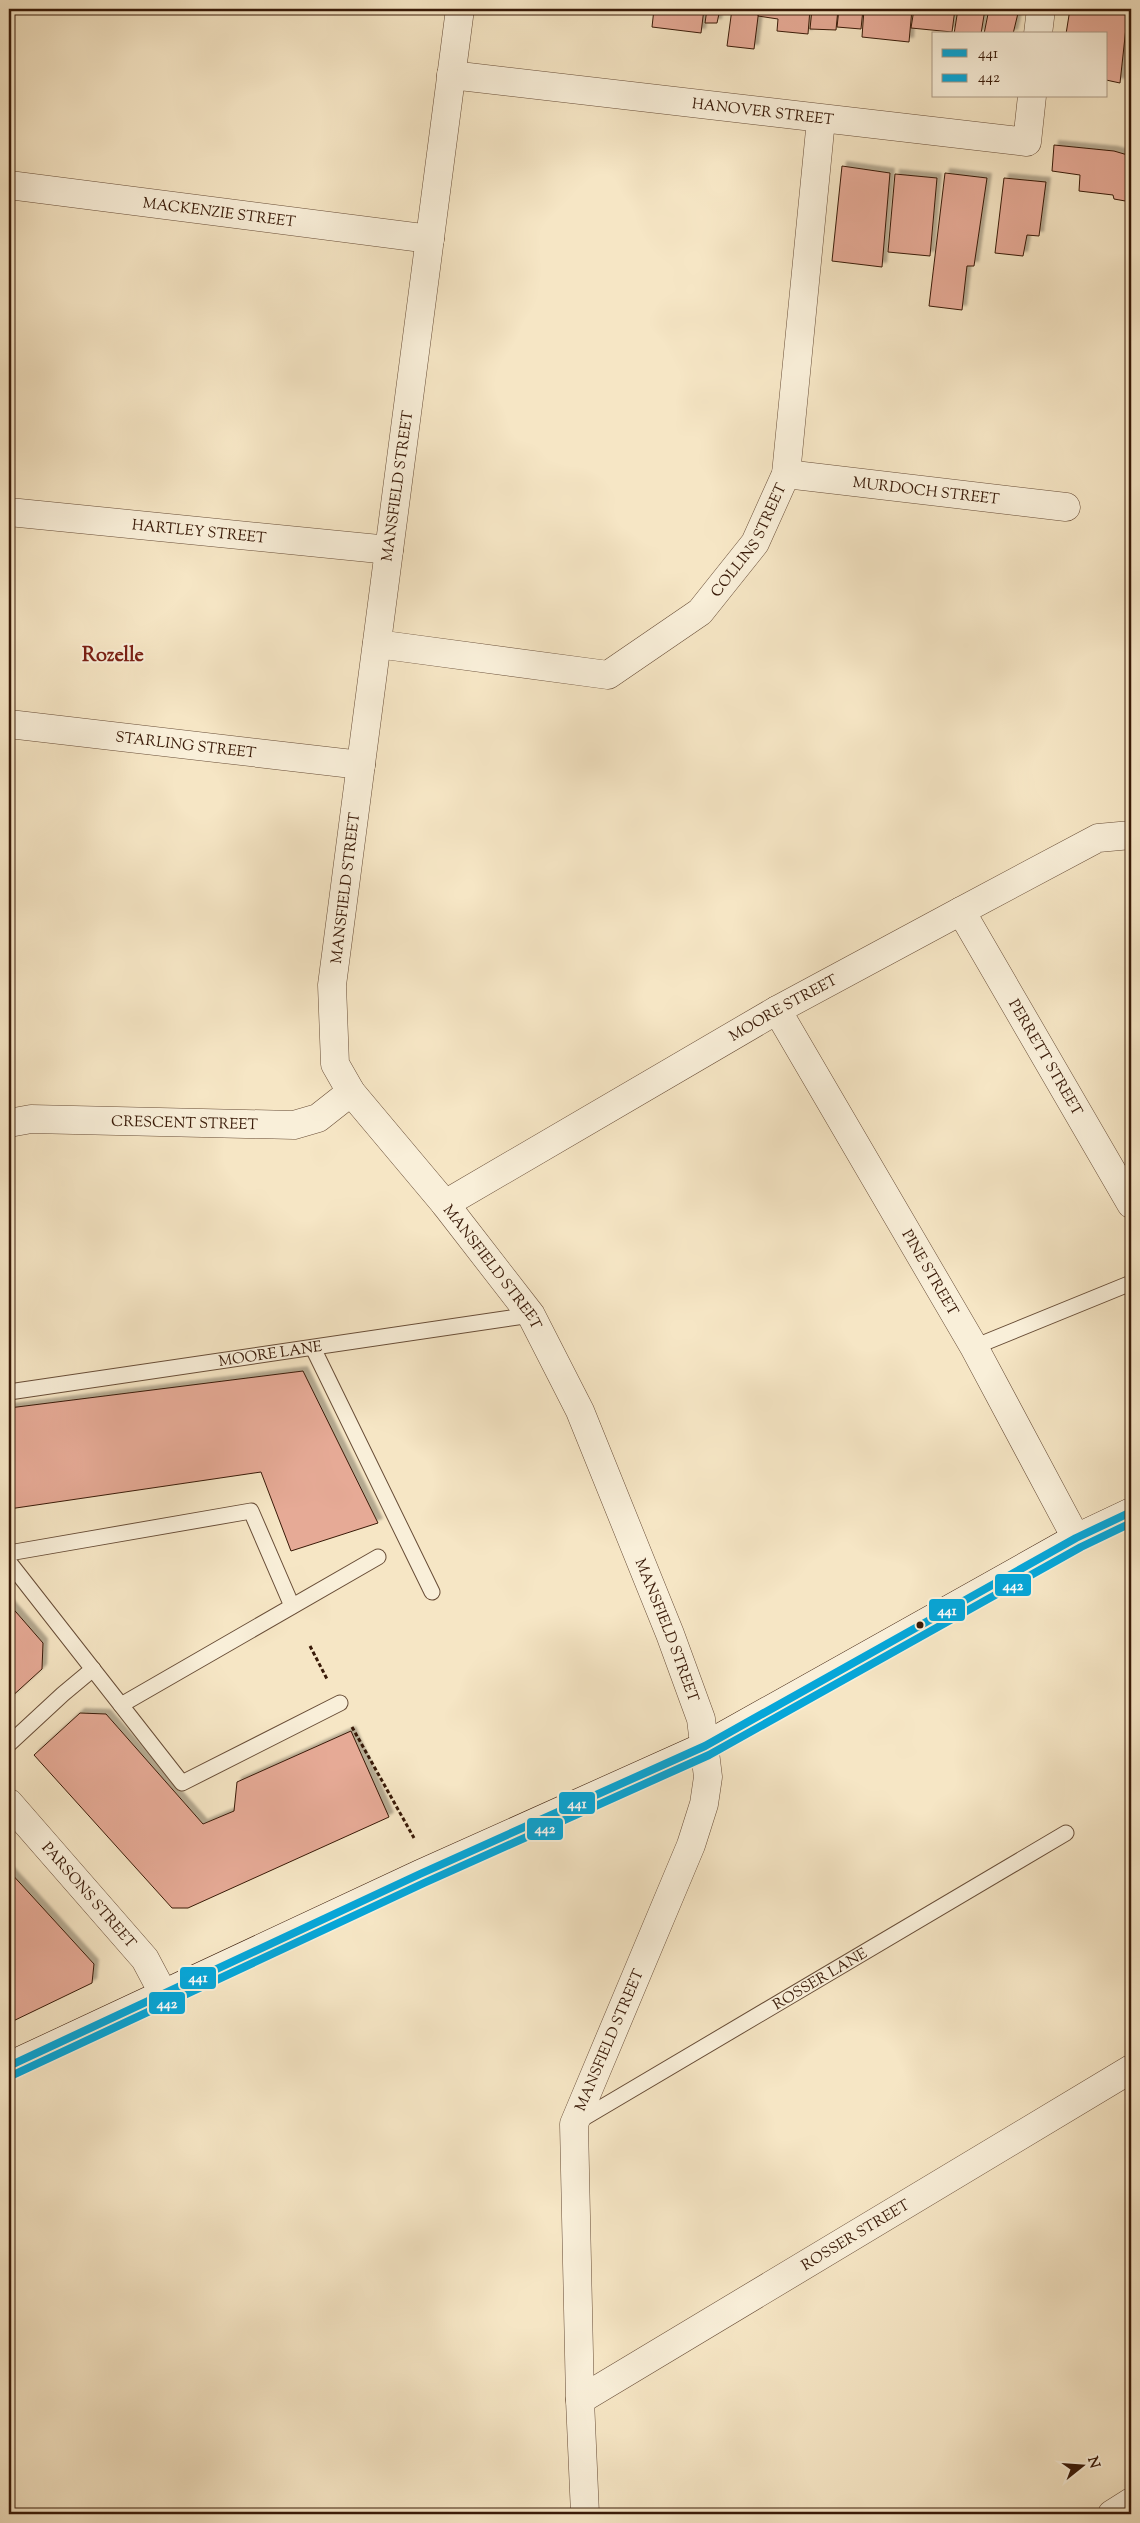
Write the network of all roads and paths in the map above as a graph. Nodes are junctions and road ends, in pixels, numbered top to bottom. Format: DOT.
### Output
graph roads {
  1 [pos="460,9"];
  2 [pos="1041,9"];
  3 [pos="1038,32"];
  4 [pos="451,75"];
  5 [pos="1032,98"];
  6 [pos="821,120"];
  7 [pos="9,185"];
  8 [pos="430,239"];
  9 [pos="786,474"];
  10 [pos="1066,507"];
  11 [pos="9,512"];
  12 [pos="389,550"];
  13 [pos="377,644"];
  14 [pos="9,724"];
  15 [pos="361,765"];
  16 [pos="1131,835"];
  17 [pos="961,911"];
  18 [pos="777,1010"];
  19 [pos="351,1092"];
  20 [pos="9,1123"];
  21 [pos="445,1204"];
  22 [pos="1131,1204"];
  23 [pos="1131,1283"];
  24 [pos="531,1315"];
  25 [pos="974,1347"];
  26 [pos="313,1348"];
  27 [pos="9,1392"];
  28 [pos="1131,1512"];
  29 [pos="1076,1538"];
  30 [pos="9,1553"];
  31 [pos="378,1557"];
  32 [pos="9,1562"];
  33 [pos="432,1592"];
  34 [pos="292,1606"];
  35 [pos="310,1646"];
  36 [pos="93,1669"];
  37 [pos="340,1703"];
  38 [pos="121,1705"];
  39 [pos="9,1744"];
  40 [pos="705,1746"];
  41 [pos="9,1803"];
  42 [pos="1066,1833"];
  43 [pos="414,1838"];
  44 [pos="163,1993"];
  45 [pos="9,2066"];
  46 [pos="1131,2069"];
  47 [pos="574,2124"];
  48 [pos="580,2400"];
  49 [pos="1131,2502"];
  50 [pos="585,2514"];
  51 [pos="1112,2514"];
  1 -- 4 [label="street, MANSFIELD STREET"];
  2 -- 3 [label="street"];
  4 -- 6 [label="street, HANOVER STREET"];
  4 -- 8 [label="street, MANSFIELD STREET"];
  5 -- 6 [label="street, HANOVER STREET"];
  6 -- 9 [label="street, COLLINS STREET"];
  7 -- 8 [label="street, MACKENZIE STREET"];
  8 -- 12 [label="street, MANSFIELD STREET"];
  9 -- 10 [label="street, MURDOCH STREET"];
  9 -- 13 [label="street, COLLINS STREET"];
  11 -- 12 [label="street, HARTLEY STREET"];
  12 -- 13 [label="street, MANSFIELD STREET"];
  13 -- 15 [label="street, MANSFIELD STREET"];
  14 -- 15 [label="street, STARLING STREET"];
  15 -- 19 [label="street, MANSFIELD STREET"];
  16 -- 17 [label="street, MOORE STREET"];
  17 -- 18 [label="street, MOORE STREET"];
  17 -- 22 [label="street, PERRETT STREET"];
  18 -- 21 [label="street, MOORE STREET"];
  18 -- 25 [label="street, PINE STREET"];
  19 -- 20 [label="street, CRESCENT STREET"];
  19 -- 21 [label="street, MANSFIELD STREET"];
  21 -- 24 [label="street, MANSFIELD STREET"];
  23 -- 25 [label="lane"];
  24 -- 26 [label="lane, MOORE LANE"];
  24 -- 40 [label="street, MANSFIELD STREET"];
  25 -- 29 [label="street, PINE STREET"];
  26 -- 27 [label="lane, MOORE LANE"];
  26 -- 33 [label="lane"];
  28 -- 29 [label="street"];
  29 -- 40 [label="street"];
  30 -- 34 [label="lane"];
  31 -- 34 [label="lane"];
  32 -- 36 [label="lane"];
  34 -- 38 [label="lane"];
  35 -- 37 [label="path"];
  36 -- 38 [label="lane"];
  36 -- 39 [label="lane"];
  37 -- 38 [label="lane"];
  37 -- 43 [label="path"];
  40 -- 44 [label="street"];
  40 -- 47 [label="street, MANSFIELD STREET"];
  41 -- 44 [label="street, PARSONS STREET"];
  42 -- 47 [label="lane, ROSSER LANE"];
  44 -- 45 [label="street"];
  46 -- 48 [label="street, ROSSER STREET"];
  47 -- 48 [label="street, MANSFIELD STREET"];
  48 -- 50 [label="street, MANSFIELD STREET"];
  49 -- 51 [label="street"];
}
